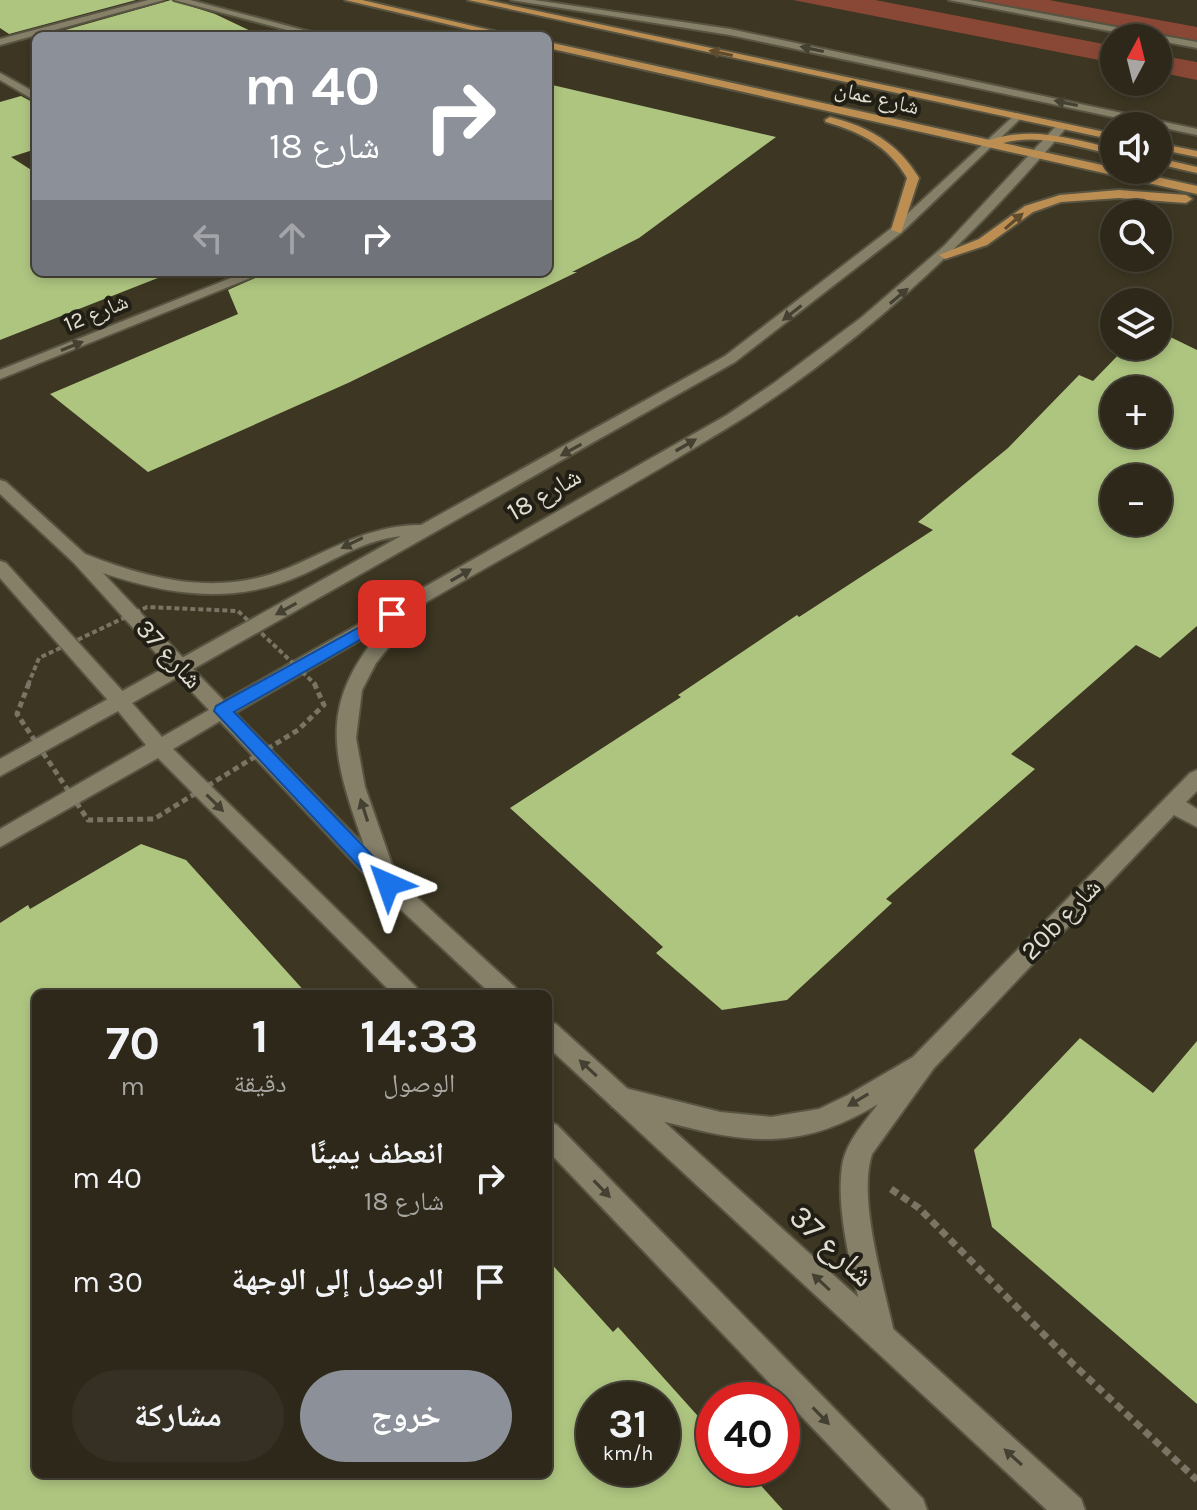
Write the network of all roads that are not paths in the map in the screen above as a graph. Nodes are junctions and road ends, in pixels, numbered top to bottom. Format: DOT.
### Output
graph roads {
  1 [pos="159,0"];
  2 [pos="179,0"];
  3 [pos="350,0"];
  4 [pos="473,0"];
  5 [pos="516,0"];
  6 [pos="954,0"];
  7 [pos="1100,27"];
  8 [pos="38,32"];
  9 [pos="305,32"];
  10 [pos="492,32"];
  11 [pos="32,34"];
  12 [pos="1172,41"];
  13 [pos="0,42"];
  14 [pos="1197,45"];
  15 [pos="552,46"];
  16 [pos="0,76"];
  17 [pos="32,96"];
  18 [pos="784,97"];
  19 [pos="1017,116"];
  20 [pos="1062,126"];
  21 [pos="1197,132"];
  22 [pos="1100,134"];
  23 [pos="1052,138"];
  24 [pos="990,144"];
  25 [pos="1100,149"];
  26 [pos="1172,149"];
  27 [pos="1038,154"];
  28 [pos="1197,154"];
  29 [pos="1172,164"];
  30 [pos="1197,170"];
  31 [pos="1197,190"];
  32 [pos="1197,200"];
  33 [pos="897,230"];
  34 [pos="945,255"];
  35 [pos="248,276"];
  36 [pos="0,375"];
  37 [pos="0,485"];
  38 [pos="428,530"];
  39 [pos="79,558"];
  40 [pos="0,567"];
  41 [pos="415,601"];
  42 [pos="181,668"];
  43 [pos="120,701"];
  44 [pos="223,711"];
  45 [pos="160,748"];
  46 [pos="0,768"];
  47 [pos="1197,778"];
  48 [pos="1172,804"];
  49 [pos="1197,819"];
  50 [pos="0,839"];
  51 [pos="388,884"];
  52 [pos="404,990"];
  53 [pos="503,990"];
  54 [pos="552,1036"];
  55 [pos="925,1060"];
  56 [pos="621,1099"];
  57 [pos="552,1137"];
  58 [pos="881,1337"];
  59 [pos="912,1510"];
  60 [pos="1070,1510"];
  1 -- 8 [label="street"];
  2 -- 9 [label="street"];
  3 -- 10 [label="main road"];
  19 -- 4 [label="main road, شارع عمان, one-way"];
  21 -- 5 [label="street, one-way"];
  6 -- 7 [label="street"];
  11 -- 13 [label="street"];
  12 -- 14 [label="street"];
  15 -- 18 [label="main road, شارع عمان"];
  16 -- 17 [label="street"];
  18 -- 24 [label="main road, شارع عمان"];
  18 -- 33 [label="main road"];
  19 -- 20 [label="main road, شارع عمان"];
  19 -- 24 [label="street, شارع 18"];
  20 -- 22 [label="main road, شارع عمان"];
  20 -- 23 [label="street, شارع 18"];
  23 -- 24 [label="main road"];
  23 -- 25 [label="main road"];
  23 -- 27 [label="street, شارع 18"];
  24 -- 27 [label="main road, شارع عمان"];
  24 -- 33 [label="street, شارع 18"];
  26 -- 28 [label="main road"];
  27 -- 31 [label="main road, شارع عمان"];
  27 -- 34 [label="street, شارع 18"];
  29 -- 30 [label="main road"];
  34 -- 32 [label="main road, one-way"];
  33 -- 38 [label="street, شارع 18, one-way"];
  41 -- 34 [label="street, شارع 18, one-way"];
  36 -- 35 [label="street, شارع 12, one-way"];
  37 -- 39 [label="street, شارع 37"];
  38 -- 39 [label="street, one-way"];
  38 -- 42 [label="street, شارع 18, one-way"];
  39 -- 42 [label="street, شارع 37"];
  40 -- 43 [label="street"];
  41 -- 44 [label="street, شارع 18"];
  51 -- 41 [label="street, one-way"];
  42 -- 43 [label="street, شارع 18"];
  42 -- 44 [label="street, شارع 37"];
  43 -- 45 [label="street"];
  43 -- 46 [label="street, شارع 18"];
  44 -- 45 [label="street, شارع 18"];
  44 -- 51 [label="street, شارع 37"];
  45 -- 50 [label="street, شارع 18"];
  45 -- 52 [label="street, one-way"];
  47 -- 48 [label="street, 20b شارع"];
  48 -- 49 [label="street"];
  48 -- 55 [label="street, 20b شارع"];
  51 -- 53 [label="street, شارع 37"];
  56 -- 54 [label="street, شارع 37, one-way"];
  55 -- 56 [label="street, 20b شارع, one-way"];
  55 -- 58 [label="street, 20b شارع"];
  58 -- 56 [label="street, شارع 37, one-way"];
  57 -- 59 [label="street, one-way"];
  60 -- 58 [label="street, شارع 37, one-way"];
}
